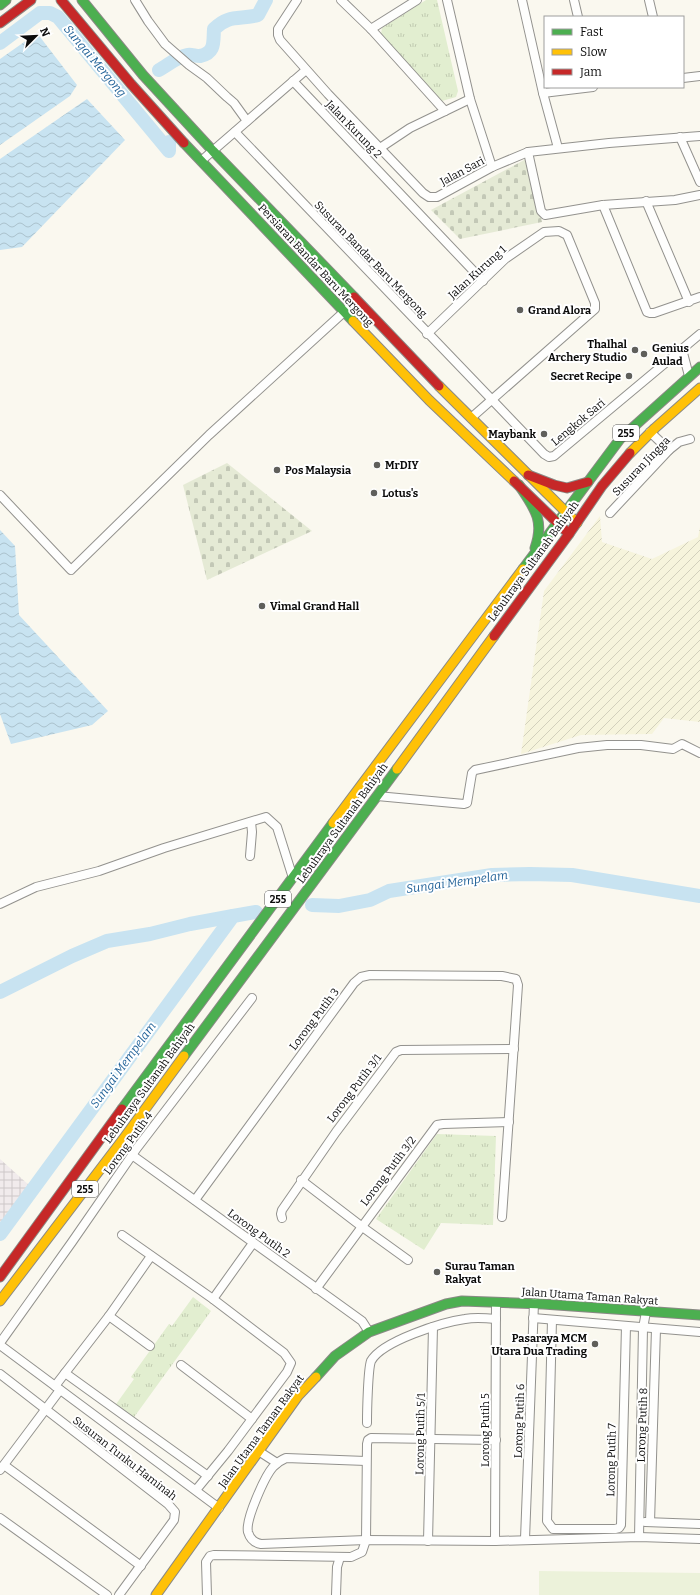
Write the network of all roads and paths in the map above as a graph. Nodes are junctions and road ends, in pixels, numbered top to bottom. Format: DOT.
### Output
graph roads {
  1 [pos="6,0"];
  2 [pos="31,0"];
  3 [pos="61,0"];
  4 [pos="82,0"];
  5 [pos="297,0"];
  6 [pos="341,0"];
  7 [pos="417,0"];
  8 [pos="447,0"];
  9 [pos="522,0"];
  10 [pos="574,0"];
  11 [pos="649,0"];
  12 [pos="138,1"];
  13 [pos="0,5"];
  14 [pos="578,16"];
  15 [pos="653,16"];
  16 [pos="0,23"];
  17 [pos="371,29"];
  18 [pos="306,70"];
  19 [pos="700,76"];
  20 [pos="684,78"];
  21 [pos="293,81"];
  22 [pos="586,88"];
  23 [pos="543,93"];
  24 [pos="470,99"];
  25 [pos="445,111"];
  26 [pos="247,121"];
  27 [pos="235,132"];
  28 [pos="700,136"];
  29 [pos="680,137"];
  30 [pos="380,148"];
  31 [pos="558,148"];
  32 [pos="213,151"];
  33 [pos="528,152"];
  34 [pos="201,161"];
  35 [pos="492,167"];
  36 [pos="700,182"];
  37 [pos="700,196"];
  38 [pos="646,202"];
  39 [pos="603,205"];
  40 [pos="483,280"];
  41 [pos="700,297"];
  42 [pos="356,301"];
  43 [pos="689,302"];
  44 [pos="344,312"];
  45 [pos="427,334"];
  46 [pos="700,334"];
  47 [pos="682,349"];
  48 [pos="700,367"];
  49 [pos="689,376"];
  50 [pos="700,388"];
  51 [pos="491,401"];
  52 [pos="471,418"];
  53 [pos="650,432"];
  54 [pos="690,439"];
  55 [pos="669,450"];
  56 [pos="528,475"];
  57 [pos="588,482"];
  58 [pos="519,485"];
  59 [pos="0,495"];
  60 [pos="566,513"];
  61 [pos="610,513"];
  62 [pos="558,523"];
  63 [pos="577,523"];
  64 [pos="569,534"];
  65 [pos="528,562"];
  66 [pos="700,753"];
  67 [pos="377,796"];
  68 [pos="251,822"];
  69 [pos="250,856"];
  70 [pos="293,878"];
  71 [pos="0,904"];
  72 [pos="252,998"];
  73 [pos="514,1049"];
  74 [pos="147,1074"];
  75 [pos="162,1087"];
  76 [pos="509,1122"];
  77 [pos="132,1155"];
  78 [pos="301,1180"];
  79 [pos="195,1200"];
  80 [pos="502,1217"];
  81 [pos="282,1218"];
  82 [pos="361,1226"];
  83 [pos="122,1236"];
  84 [pos="253,1243"];
  85 [pos="152,1256"];
  86 [pos="408,1260"];
  87 [pos="0,1277"];
  88 [pos="316,1289"];
  89 [pos="213,1299"];
  90 [pos="0,1301"];
  91 [pos="496,1302"];
  92 [pos="534,1303"];
  93 [pos="646,1312"];
  94 [pos="700,1314"];
  95 [pos="109,1316"];
  96 [pos="533,1318"];
  97 [pos="496,1319"];
  98 [pos="552,1320"];
  99 [pos="626,1326"];
  100 [pos="433,1327"];
  101 [pos="643,1328"];
  102 [pos="656,1329"];
  103 [pos="369,1332"];
  104 [pos="700,1332"];
  105 [pos="0,1344"];
  106 [pos="150,1346"];
  107 [pos="181,1365"];
  108 [pos="65,1373"];
  109 [pos="0,1374"];
  110 [pos="57,1388"];
  111 [pos="44,1409"];
  112 [pos="252,1419"];
  113 [pos="367,1423"];
  114 [pos="431,1438"];
  115 [pos="496,1440"];
  116 [pos="260,1452"];
  117 [pos="366,1461"];
  118 [pos="277,1463"];
  119 [pos="2,1468"];
  120 [pos="208,1476"];
  121 [pos="196,1490"];
  122 [pos="219,1508"];
  123 [pos="0,1518"];
  124 [pos="640,1522"];
  125 [pos="650,1522"];
  126 [pos="700,1524"];
  127 [pos="640,1537"];
  128 [pos="525,1539"];
  129 [pos="700,1539"];
  130 [pos="366,1540"];
  131 [pos="428,1541"];
  132 [pos="495,1541"];
  133 [pos="340,1557"];
  134 [pos="141,1566"];
  135 [pos="124,1593"];
  136 [pos="107,1595"];
  137 [pos="156,1595"];
  138 [pos="207,1595"];
  139 [pos="336,1595"];
  1 -- 13 [label="main road"];
  2 -- 16 [label="main road"];
  3 -- 34 [label="main road, Persiaran Bandar Baru Mergong"];
  4 -- 32 [label="main road, Persiaran Bandar Baru Mergong"];
  5 -- 18 [label="street, Jalan Sari"];
  6 -- 17 [label="street"];
  7 -- 17 [label="street"];
  8 -- 24 [label="street"];
  9 -- 23 [label="street"];
  10 -- 14 [label="street"];
  11 -- 15 [label="street"];
  12 -- 26 [label="street"];
  17 -- 25 [label="street"];
  18 -- 21 [label="street"];
  18 -- 30 [label="street, Jalan Sari"];
  19 -- 20 [label="street"];
  21 -- 26 [label="street"];
  21 -- 40 [label="street, Jalan Kurung 2"];
  22 -- 23 [label="street"];
  23 -- 31 [label="street"];
  24 -- 25 [label="street"];
  24 -- 35 [label="street"];
  25 -- 30 [label="street"];
  26 -- 27 [label="street"];
  27 -- 32 [label="street"];
  27 -- 45 [label="street, Susuran Bandar Baru Mergong"];
  28 -- 29 [label="street, Jalan Sari"];
  29 -- 31 [label="street, Jalan Sari"];
  29 -- 36 [label="street"];
  30 -- 35 [label="street, Jalan Sari"];
  31 -- 33 [label="street, Jalan Sari"];
  32 -- 34 [label="street"];
  32 -- 42 [label="main road, Persiaran Bandar Baru Mergong"];
  33 -- 35 [label="street, Jalan Sari"];
  33 -- 39 [label="street"];
  34 -- 44 [label="main road, Persiaran Bandar Baru Mergong"];
  37 -- 38 [label="street"];
  38 -- 39 [label="street"];
  38 -- 43 [label="street"];
  39 -- 43 [label="street"];
  40 -- 45 [label="street, Jalan Kurung 1"];
  40 -- 51 [label="street, Jalan Kurung 1"];
  41 -- 43 [label="street"];
  42 -- 44 [label="street"];
  42 -- 52 [label="main road, Persiaran Bandar Baru Mergong"];
  44 -- 58 [label="main road, Persiaran Bandar Baru Mergong"];
  44 -- 59 [label="street"];
  45 -- 51 [label="street, Susuran Bandar Baru Mergong"];
  46 -- 47 [label="street"];
  47 -- 49 [label="street"];
  47 -- 51 [label="street, Lengkok Sari"];
  48 -- 49 [label="main road, Lebuhraya Sultanah Bahiyah / 255"];
  49 -- 57 [label="main road, Lebuhraya Sultanah Bahiyah / 255"];
  50 -- 53 [label="main road, Lebuhraya Sultanah Bahiyah / 255"];
  51 -- 52 [label="street, Jalan Kurung 1"];
  52 -- 56 [label="main road, Persiaran Bandar Baru Mergong"];
  53 -- 55 [label="street"];
  53 -- 63 [label="main road, Lebuhraya Sultanah Bahiyah / 255"];
  54 -- 55 [label="street, Susuran Jingga"];
  55 -- 61 [label="street, Susuran Jingga"];
  56 -- 57 [label="main road"];
  56 -- 60 [label="main road, Persiaran Bandar Baru Mergong"];
  57 -- 60 [label="main road, Lebuhraya Sultanah Bahiyah / 255"];
  58 -- 62 [label="main road, Persiaran Bandar Baru Mergong"];
  58 -- 65 [label="main road"];
  60 -- 62 [label="main road, Lebuhraya Sultanah Bahiyah / 255"];
  60 -- 63 [label="main road, Persiaran Bandar Baru Mergong"];
  62 -- 64 [label="main road, Persiaran Bandar Baru Mergong"];
  62 -- 65 [label="main road, Lebuhraya Sultanah Bahiyah / 255"];
  63 -- 64 [label="main road, Lebuhraya Sultanah Bahiyah / 255"];
  64 -- 67 [label="main road, Lebuhraya Sultanah Bahiyah / 255"];
  65 -- 70 [label="main road, Lebuhraya Sultanah Bahiyah / 255"];
  66 -- 67 [label="street"];
  67 -- 75 [label="main road, Lebuhraya Sultanah Bahiyah / 255"];
  68 -- 69 [label="street"];
  68 -- 70 [label="street"];
  68 -- 71 [label="street"];
  70 -- 74 [label="main road, Lebuhraya Sultanah Bahiyah / 255"];
  72 -- 77 [label="street, Lorong Putih 4"];
  73 -- 76 [label="street"];
  73 -- 78 [label="street, Lorong Putih 3/1"];
  73 -- 79 [label="street, Lorong Putih 3"];
  74 -- 75 [label="main road"];
  74 -- 87 [label="main road, Lebuhraya Sultanah Bahiyah / 255"];
  75 -- 90 [label="main road, Lebuhraya Sultanah Bahiyah / 255"];
  76 -- 80 [label="street"];
  76 -- 82 [label="street, Lorong Putih 3/2"];
  77 -- 79 [label="street, Lorong Putih 2"];
  77 -- 105 [label="street, Lorong Putih 4"];
  78 -- 81 [label="street, Lorong Putih 3/1"];
  78 -- 82 [label="street"];
  79 -- 84 [label="street, Lorong Putih 2"];
  82 -- 86 [label="street"];
  82 -- 88 [label="street, Lorong Putih 3/2"];
  83 -- 85 [label="street"];
  84 -- 88 [label="street, Lorong Putih 2"];
  84 -- 89 [label="street"];
  85 -- 89 [label="street"];
  85 -- 95 [label="street"];
  88 -- 103 [label="street, Lorong Putih 2"];
  89 -- 112 [label="street"];
  91 -- 92 [label="main road, Jalan Utama Taman Rakyat"];
  91 -- 97 [label="street, Lorong Putih 5"];
  91 -- 103 [label="main road, Jalan Utama Taman Rakyat"];
  92 -- 93 [label="main road, Jalan Utama Taman Rakyat"];
  92 -- 96 [label="street, Lorong Putih 6"];
  93 -- 94 [label="main road, Jalan Utama Taman Rakyat"];
  93 -- 101 [label="street"];
  95 -- 106 [label="street"];
  95 -- 108 [label="street"];
  96 -- 98 [label="street"];
  96 -- 128 [label="street, Lorong Putih 6"];
  97 -- 100 [label="street"];
  97 -- 115 [label="street, Lorong Putih 5"];
  98 -- 99 [label="street"];
  98 -- 99 [label="street, Lorong Putih 7"];
  99 -- 101 [label="street"];
  100 -- 113 [label="street"];
  100 -- 114 [label="street, Lorong Putih 5/1"];
  101 -- 102 [label="street"];
  101 -- 124 [label="street"];
  102 -- 104 [label="street"];
  102 -- 125 [label="street, Lorong Putih 8"];
  103 -- 116 [label="main road, Jalan Utama Taman Rakyat"];
  105 -- 110 [label="street"];
  107 -- 112 [label="street"];
  108 -- 110 [label="street"];
  108 -- 120 [label="street"];
  109 -- 111 [label="street, Susuran Tunku Haminah"];
  110 -- 111 [label="street"];
  110 -- 121 [label="street"];
  111 -- 119 [label="street"];
  111 -- 134 [label="street, Susuran Tunku Haminah"];
  112 -- 120 [label="street"];
  114 -- 115 [label="street"];
  114 -- 117 [label="street"];
  114 -- 131 [label="street, Lorong Putih 5/1"];
  115 -- 132 [label="street, Lorong Putih 5"];
  116 -- 118 [label="street"];
  116 -- 122 [label="main road, Jalan Utama Taman Rakyat"];
  117 -- 118 [label="street"];
  117 -- 130 [label="street"];
  118 -- 130 [label="street"];
  119 -- 134 [label="street"];
  120 -- 121 [label="street"];
  121 -- 122 [label="street"];
  122 -- 137 [label="main road, Jalan Utama Taman Rakyat"];
  123 -- 136 [label="street"];
  124 -- 125 [label="street"];
  124 -- 127 [label="street"];
  125 -- 126 [label="street"];
  127 -- 128 [label="street"];
  127 -- 129 [label="street"];
  128 -- 132 [label="street"];
  130 -- 131 [label="street"];
  130 -- 133 [label="street"];
  131 -- 132 [label="street"];
  133 -- 138 [label="street"];
  133 -- 139 [label="street"];
  134 -- 135 [label="street, Susuran Tunku Haminah"];
}
